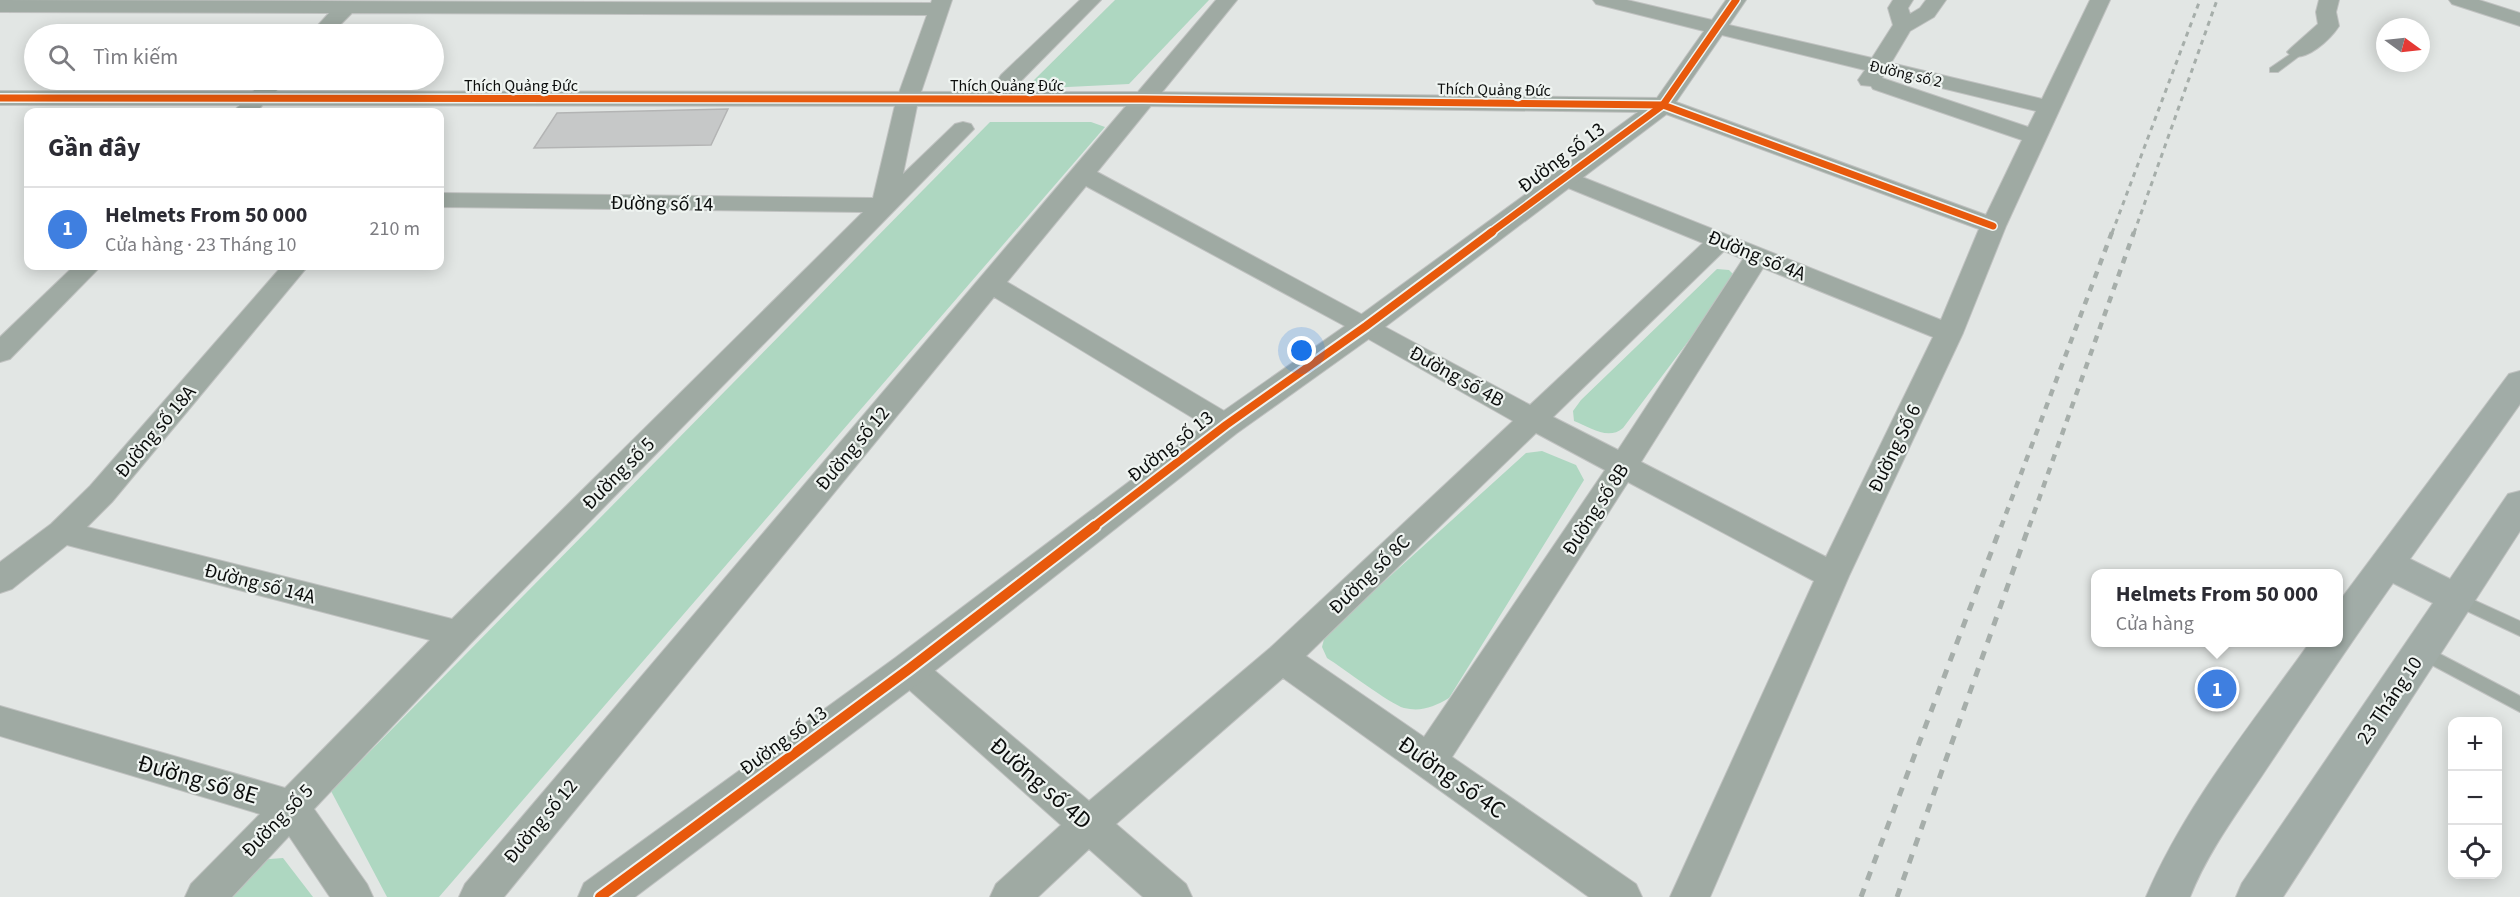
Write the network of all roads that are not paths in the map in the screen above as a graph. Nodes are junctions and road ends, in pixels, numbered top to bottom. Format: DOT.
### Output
graph roads {
  1 [pos="1091,0"];
  2 [pos="1227,0"];
  3 [pos="1603,0"];
  4 [pos="1736,0"];
  5 [pos="1903,0"];
  6 [pos="1936,0"];
  7 [pos="2100,0"];
  8 [pos="2329,0"];
  9 [pos="2460,0"];
  10 [pos="33,3"];
  11 [pos="180,3"];
  12 [pos="526,3"];
  13 [pos="350,4"];
  14 [pos="675,4"];
  15 [pos="793,4"];
  16 [pos="941,4"];
  17 [pos="0,6"];
  18 [pos="2520,20"];
  19 [pos="330,24"];
  20 [pos="1904,26"];
  21 [pos="1716,28"];
  22 [pos="2298,52"];
  23 [pos="2274,70"];
  24 [pos="1875,73"];
  25 [pos="1010,81"];
  26 [pos="266,90"];
  27 [pos="0,98"];
  28 [pos="1143,99"];
  29 [pos="908,101"];
  30 [pos="1549,105"];
  31 [pos="1663,105"];
  32 [pos="251,106"];
  33 [pos="2049,107"];
  34 [pos="963,129"];
  35 [pos="2035,136"];
  36 [pos="1603,149"];
  37 [pos="1082,174"];
  38 [pos="1564,178"];
  39 [pos="444,201"];
  40 [pos="884,205"];
  41 [pos="1993,226"];
  42 [pos="1720,241"];
  43 [pos="1758,256"];
  44 [pos="84,270"];
  45 [pos="292,270"];
  46 [pos="989,283"];
  47 [pos="1366,326"];
  48 [pos="1949,333"];
  49 [pos="0,353"];
  50 [pos="2520,381"];
  51 [pos="1532,418"];
  52 [pos="2507,424"];
  53 [pos="1226,425"];
  54 [pos="1623,466"];
  55 [pos="2520,503"];
  56 [pos="62,532"];
  57 [pos="2387,564"];
  58 [pos="1833,576"];
  59 [pos="0,580"];
  60 [pos="2456,598"];
  61 [pos="2343,625"];
  62 [pos="2520,629"];
  63 [pos="458,634"];
  64 [pos="2328,647"];
  65 [pos="2421,651"];
  66 [pos="1282,658"];
  67 [pos="909,669"];
  68 [pos="2520,705"];
  69 [pos="0,722"];
  70 [pos="1429,760"];
  71 [pos="290,807"];
  72 [pos="1088,825"];
  73 [pos="205,897"];
  74 [pos="353,897"];
  75 [pos="479,897"];
  76 [pos="600,897"];
  77 [pos="1010,897"];
  78 [pos="1172,897"];
  79 [pos="1622,897"];
  80 [pos="1690,897"];
  81 [pos="2168,897"];
  82 [pos="2258,897"];
  1 -- 25 [label="street"];
  2 -- 28 [label="street, Đường số 12"];
  3 -- 21 [label="street, Đường số 2"];
  4 -- 21 [label="street, Đường số 13"];
  5 -- 20 [label="street"];
  6 -- 20 [label="street"];
  7 -- 33 [label="street, Đường Số 6"];
  8 -- 22 [label="street"];
  9 -- 18 [label="street"];
  10 -- 11 [label="street"];
  10 -- 17 [label="street"];
  11 -- 13 [label="street"];
  12 -- 13 [label="street"];
  12 -- 14 [label="street"];
  13 -- 19 [label="street"];
  14 -- 15 [label="street"];
  15 -- 16 [label="street"];
  16 -- 29 [label="street"];
  20 -- 24 [label="street"];
  21 -- 24 [label="street, Đường số 2"];
  21 -- 31 [label="street, Đường số 13"];
  22 -- 23 [label="lane"];
  24 -- 33 [label="street, Đường số 2"];
  24 -- 35 [label="street, Đường số 2"];
  26 -- 32 [label="street"];
  27 -- 32 [label="street, Thích Quảng Đức"];
  28 -- 29 [label="street, Thích Quảng Đức"];
  28 -- 30 [label="street, Thích Quảng Đức"];
  28 -- 37 [label="street, Đường số 12"];
  29 -- 32 [label="street, Thích Quảng Đức"];
  29 -- 40 [label="street"];
  30 -- 31 [label="street, Thích Quảng Đức"];
  30 -- 36 [label="street"];
  31 -- 36 [label="street, Đường số 13"];
  31 -- 41 [label="street, Thích Quảng Đức"];
  33 -- 35 [label="street, Đường Số 6"];
  34 -- 40 [label="street, Đường số 5"];
  35 -- 41 [label="street, Đường Số 6"];
  36 -- 38 [label="street, Đường số 13"];
  37 -- 46 [label="street, Đường số 12"];
  37 -- 47 [label="street, Đường số 4B"];
  38 -- 42 [label="street, Đường số 4A"];
  38 -- 47 [label="street, Đường số 13"];
  39 -- 40 [label="street, Đường số 14"];
  40 -- 63 [label="street, Đường số 5"];
  41 -- 48 [label="street, Đường Số 6"];
  42 -- 43 [label="street, Đường số 4A"];
  42 -- 51 [label="street, Đường số 8C"];
  43 -- 48 [label="street, Đường số 4A"];
  43 -- 54 [label="street, Đường số 8B"];
  44 -- 49 [label="street"];
  45 -- 56 [label="street, Đường số 18A"];
  46 -- 53 [label="street"];
  46 -- 75 [label="street, Đường số 12"];
  47 -- 51 [label="street, Đường số 4B"];
  47 -- 53 [label="street, Đường số 13"];
  48 -- 58 [label="street, Đường Số 6"];
  50 -- 52 [label="main road"];
  51 -- 54 [label="street, Đường số 4B"];
  51 -- 66 [label="street, Đường số 8C"];
  52 -- 57 [label="main road"];
  53 -- 67 [label="street, Đường số 13"];
  54 -- 58 [label="street, Đường số 4B"];
  54 -- 70 [label="street, Đường số 8B"];
  55 -- 60 [label="main road, 23 Tháng 10"];
  56 -- 59 [label="street, Đường số 18A"];
  56 -- 63 [label="street, Đường số 14A"];
  57 -- 60 [label="main road"];
  57 -- 61 [label="main road"];
  58 -- 80 [label="street, Đường Số 6"];
  60 -- 62 [label="lane"];
  60 -- 65 [label="main road, 23 Tháng 10"];
  63 -- 71 [label="street, Đường số 5"];
  64 -- 81 [label="main road"];
  65 -- 68 [label="lane"];
  65 -- 82 [label="main road, 23 Tháng 10"];
  66 -- 70 [label="street, Đường số 4C"];
  66 -- 72 [label="street, Đường số 8C"];
  67 -- 72 [label="street, Đường số 4D"];
  67 -- 76 [label="street, Đường số 13"];
  69 -- 71 [label="street, Đường số 8E"];
  70 -- 79 [label="street, Đường số 4C"];
  71 -- 73 [label="street, Đường số 5"];
  71 -- 74 [label="street"];
  72 -- 77 [label="street, Đường số 8C"];
  72 -- 78 [label="street, Đường số 4D"];
}
